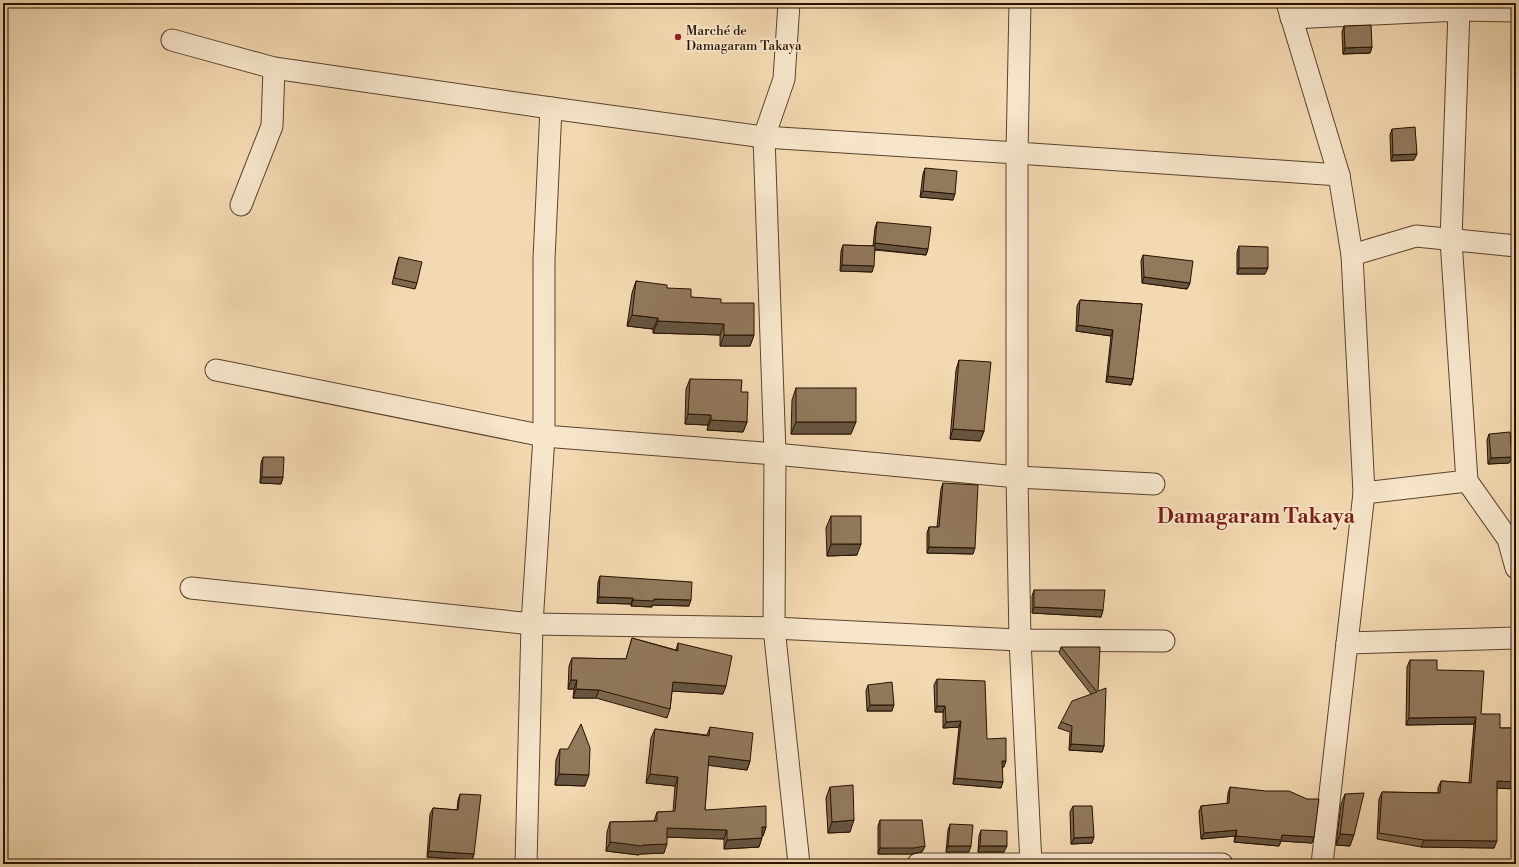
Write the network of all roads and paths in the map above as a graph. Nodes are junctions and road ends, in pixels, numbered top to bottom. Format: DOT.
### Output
graph roads {
  1 [pos="789,3"];
  2 [pos="1020,3"];
  3 [pos="1458,6"];
  4 [pos="1289,10"];
  5 [pos="1516,11"];
  6 [pos="172,40"];
  7 [pos="274,68"];
  8 [pos="551,108"];
  9 [pos="764,137"];
  10 [pos="1018,153"];
  11 [pos="1339,175"];
  12 [pos="241,205"];
  13 [pos="1451,240"];
  14 [pos="1516,246"];
  15 [pos="1352,255"];
  16 [pos="216,370"];
  17 [pos="544,436"];
  18 [pos="775,454"];
  19 [pos="1018,477"];
  20 [pos="1467,481"];
  21 [pos="1154,484"];
  22 [pos="1364,493"];
  23 [pos="1516,568"];
  24 [pos="191,588"];
  25 [pos="532,624"];
  26 [pos="774,628"];
  27 [pos="1516,638"];
  28 [pos="1020,640"];
  29 [pos="1164,641"];
  30 [pos="1347,643"];
  31 [pos="526,864"];
  32 [pos="799,864"];
  33 [pos="918,864"];
  34 [pos="1031,864"];
  35 [pos="1222,864"];
  36 [pos="1322,864"];
  1 -- 9 [label="street"];
  2 -- 10 [label="street"];
  3 -- 4 [label="street"];
  3 -- 5 [label="street"];
  3 -- 13 [label="street"];
  4 -- 11 [label="street"];
  6 -- 7 [label="street"];
  7 -- 8 [label="street"];
  7 -- 12 [label="street"];
  8 -- 9 [label="street"];
  8 -- 17 [label="street"];
  9 -- 10 [label="street"];
  9 -- 18 [label="street"];
  10 -- 11 [label="street"];
  10 -- 19 [label="street"];
  11 -- 15 [label="street"];
  13 -- 14 [label="street"];
  13 -- 15 [label="street"];
  13 -- 20 [label="street"];
  15 -- 22 [label="street"];
  16 -- 17 [label="street"];
  17 -- 18 [label="street"];
  17 -- 25 [label="street"];
  18 -- 19 [label="street"];
  18 -- 26 [label="street"];
  19 -- 21 [label="street"];
  19 -- 28 [label="street"];
  20 -- 22 [label="street"];
  20 -- 23 [label="street"];
  22 -- 30 [label="street"];
  24 -- 25 [label="street"];
  25 -- 26 [label="street"];
  25 -- 31 [label="street"];
  26 -- 28 [label="street"];
  26 -- 32 [label="street"];
  27 -- 30 [label="street"];
  28 -- 29 [label="street"];
  28 -- 34 [label="street"];
  30 -- 36 [label="street"];
  33 -- 34 [label="street"];
  34 -- 35 [label="street"];
}
